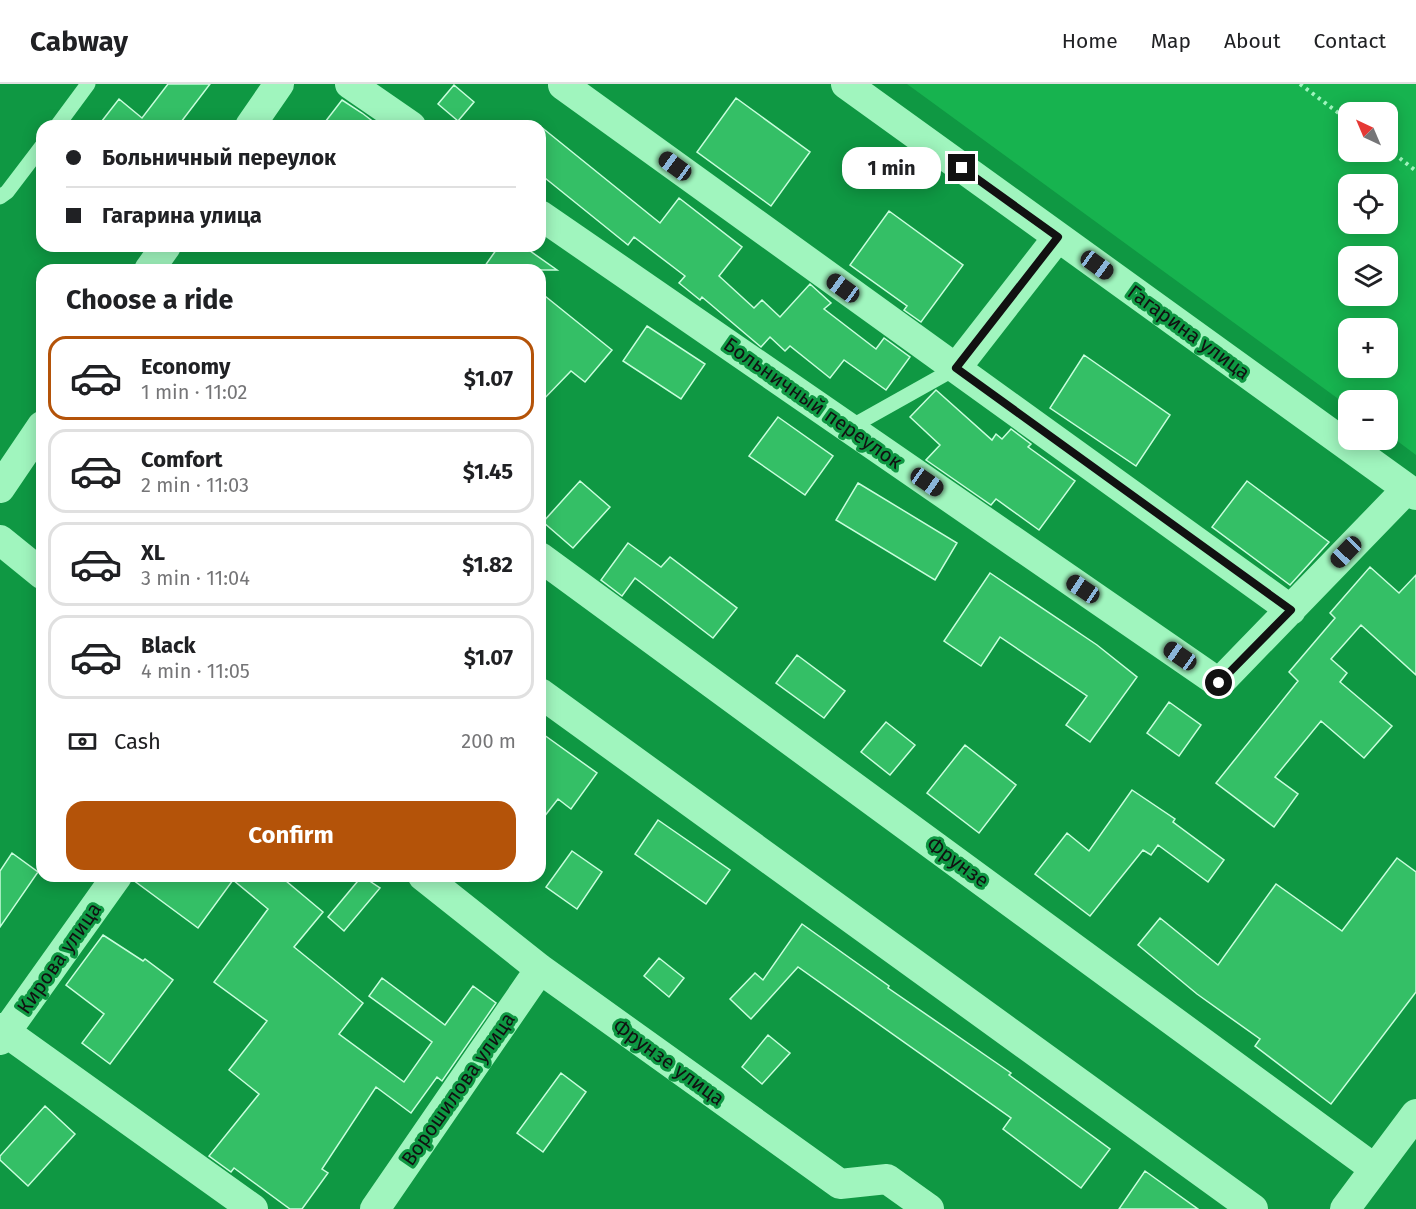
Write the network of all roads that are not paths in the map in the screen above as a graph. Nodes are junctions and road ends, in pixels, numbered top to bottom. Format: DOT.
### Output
graph roads {
  1 [pos="88,84"];
  2 [pos="279,84"];
  3 [pos="350,84"];
  4 [pos="846,84"];
  5 [pos="563,85"];
  6 [pos="61,120"];
  7 [pos="254,120"];
  8 [pos="402,120"];
  9 [pos="36,154"];
  10 [pos="0,197"];
  11 [pos="546,219"];
  12 [pos="1058,237"];
  13 [pos="956,368"];
  14 [pos="849,428"];
  15 [pos="36,435"];
  16 [pos="0,488"];
  17 [pos="1412,492"];
  18 [pos="0,540"];
  19 [pos="546,561"];
  20 [pos="36,569"];
  21 [pos="1291,610"];
  22 [pos="546,697"];
  23 [pos="113,882"];
  24 [pos="431,882"];
  25 [pos="540,969"];
  26 [pos="2,1034"];
  27 [pos="1416,1114"];
  28 [pos="1375,1169"];
  29 [pos="253,1209"];
  30 [pos="375,1209"];
  31 [pos="929,1209"];
  32 [pos="1253,1209"];
  33 [pos="1345,1209"];
  1 -- 6 [label="lane"];
  2 -- 7 [label="street"];
  3 -- 8 [label="street"];
  4 -- 12 [label="street, Гагарина улица"];
  5 -- 13 [label="street"];
  9 -- 10 [label="lane"];
  11 -- 14 [label="street, Больничный переулок"];
  12 -- 13 [label="street"];
  12 -- 17 [label="street, Гагарина улица"];
  13 -- 14 [label="lane"];
  13 -- 21 [label="street"];
  14 -- 21 [label="street, Больничный переулок"];
  15 -- 16 [label="street"];
  17 -- 21 [label="street, Больничный переулок"];
  18 -- 20 [label="street"];
  19 -- 28 [label="street, Фрунзе"];
  22 -- 32 [label="street"];
  23 -- 26 [label="street, Кирова улица"];
  24 -- 25 [label="street, Фрунзе улица"];
  25 -- 30 [label="street, Ворошилова улица"];
  25 -- 31 [label="street, Фрунзе улица"];
  26 -- 29 [label="street"];
  27 -- 28 [label="street"];
  28 -- 33 [label="street"];
}
